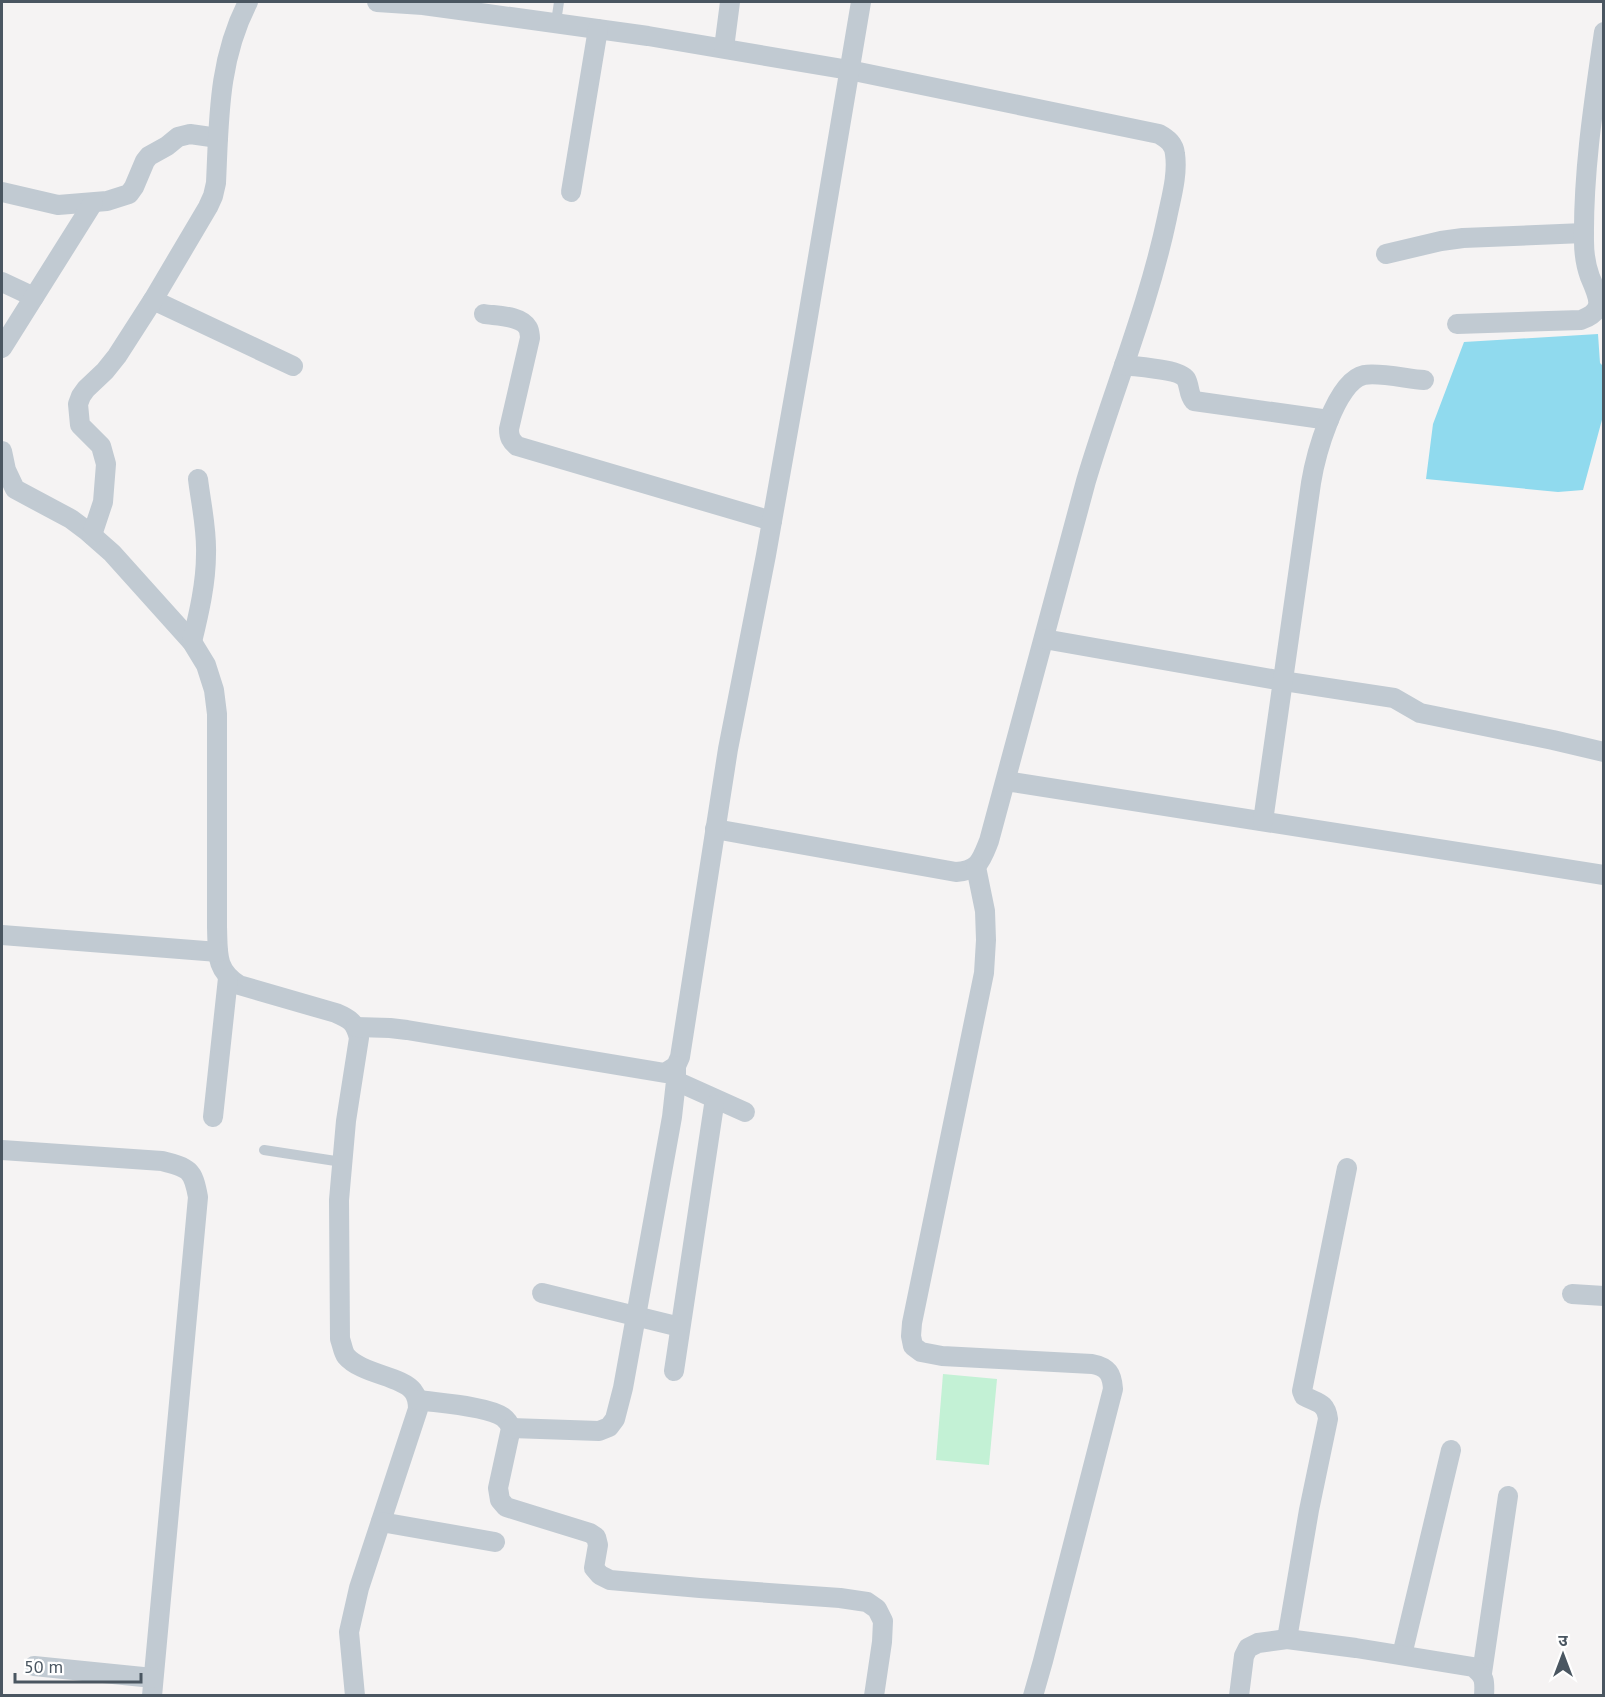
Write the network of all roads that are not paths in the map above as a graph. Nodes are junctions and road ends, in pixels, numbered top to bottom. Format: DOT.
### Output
graph roads {
  1 [pos="248,2"];
  2 [pos="377,2"];
  3 [pos="559,2"];
  4 [pos="730,2"];
  5 [pos="861,2"];
  6 [pos="556,22"];
  7 [pos="598,29"];
  8 [pos="1604,32"];
  9 [pos="724,48"];
  10 [pos="849,70"];
  11 [pos="218,138"];
  12 [pos="2,192"];
  13 [pos="571,192"];
  14 [pos="93,203"];
  15 [pos="1584,233"];
  16 [pos="1386,254"];
  17 [pos="2,282"];
  18 [pos="34,297"];
  19 [pos="153,300"];
  20 [pos="484,314"];
  21 [pos="1457,324"];
  22 [pos="2,348"];
  23 [pos="1124,365"];
  24 [pos="293,366"];
  25 [pos="1424,381"];
  26 [pos="1329,420"];
  27 [pos="2,451"];
  28 [pos="198,479"];
  29 [pos="772,520"];
  30 [pos="92,535"];
  31 [pos="1044,639"];
  32 [pos="192,642"];
  33 [pos="1283,681"];
  34 [pos="1604,752"];
  35 [pos="1006,781"];
  36 [pos="1263,821"];
  37 [pos="716,829"];
  38 [pos="976,867"];
  39 [pos="1604,875"];
  40 [pos="2,935"];
  41 [pos="218,952"];
  42 [pos="228,978"];
  43 [pos="356,1027"];
  44 [pos="676,1074"];
  45 [pos="714,1105"];
  46 [pos="745,1112"];
  47 [pos="213,1117"];
  48 [pos="2,1150"];
  49 [pos="264,1150"];
  50 [pos="342,1162"];
  51 [pos="1347,1168"];
  52 [pos="542,1293"];
  53 [pos="1572,1294"];
  54 [pos="1604,1296"];
  55 [pos="636,1317"];
  56 [pos="680,1328"];
  57 [pos="674,1371"];
  58 [pos="418,1400"];
  59 [pos="511,1428"];
  60 [pos="1451,1450"];
  61 [pos="1508,1496"];
  62 [pos="381,1522"];
  63 [pos="495,1542"];
  64 [pos="1287,1639"];
  65 [pos="1402,1655"];
  66 [pos="34,1666"];
  67 [pos="1482,1673"];
  68 [pos="152,1687"];
  69 [pos="355,1695"];
  70 [pos="874,1695"];
  71 [pos="1033,1695"];
  72 [pos="1239,1695"];
  73 [pos="1484,1695"];
  1 -- 11 [label="street"];
  2 -- 6 [label="street"];
  3 -- 6 [label="lane"];
  4 -- 9 [label="street"];
  5 -- 10 [label="street"];
  6 -- 7 [label="street"];
  7 -- 9 [label="street"];
  7 -- 13 [label="street"];
  8 -- 15 [label="street"];
  9 -- 10 [label="street"];
  10 -- 23 [label="street"];
  10 -- 29 [label="street"];
  11 -- 14 [label="street"];
  11 -- 19 [label="street"];
  12 -- 14 [label="street"];
  14 -- 18 [label="street"];
  15 -- 16 [label="street"];
  15 -- 21 [label="street"];
  17 -- 18 [label="street"];
  18 -- 22 [label="street"];
  19 -- 24 [label="street"];
  19 -- 30 [label="street"];
  20 -- 29 [label="street"];
  23 -- 26 [label="street"];
  23 -- 31 [label="street"];
  25 -- 26 [label="street"];
  26 -- 33 [label="street"];
  27 -- 30 [label="street"];
  28 -- 32 [label="street"];
  29 -- 37 [label="street"];
  30 -- 32 [label="street"];
  31 -- 33 [label="street"];
  31 -- 35 [label="street"];
  32 -- 41 [label="street"];
  33 -- 34 [label="street"];
  33 -- 36 [label="street"];
  35 -- 36 [label="street"];
  35 -- 38 [label="street"];
  36 -- 39 [label="street"];
  37 -- 38 [label="street"];
  37 -- 44 [label="street"];
  38 -- 71 [label="street"];
  40 -- 41 [label="street"];
  41 -- 42 [label="street"];
  42 -- 43 [label="street"];
  42 -- 47 [label="street"];
  43 -- 44 [label="street"];
  43 -- 50 [label="street"];
  44 -- 46 [label="street"];
  44 -- 55 [label="street"];
  45 -- 56 [label="street"];
  48 -- 68 [label="street"];
  49 -- 50 [label="lane"];
  50 -- 58 [label="street"];
  51 -- 64 [label="street"];
  52 -- 55 [label="street"];
  53 -- 54 [label="street"];
  55 -- 56 [label="street"];
  55 -- 59 [label="street"];
  56 -- 57 [label="street"];
  58 -- 59 [label="street"];
  58 -- 62 [label="street"];
  59 -- 70 [label="street"];
  60 -- 65 [label="street"];
  61 -- 67 [label="street"];
  62 -- 63 [label="street"];
  62 -- 69 [label="street"];
  64 -- 65 [label="street"];
  64 -- 72 [label="street"];
  65 -- 67 [label="street"];
  66 -- 68 [label="street"];
  67 -- 73 [label="street"];
}
